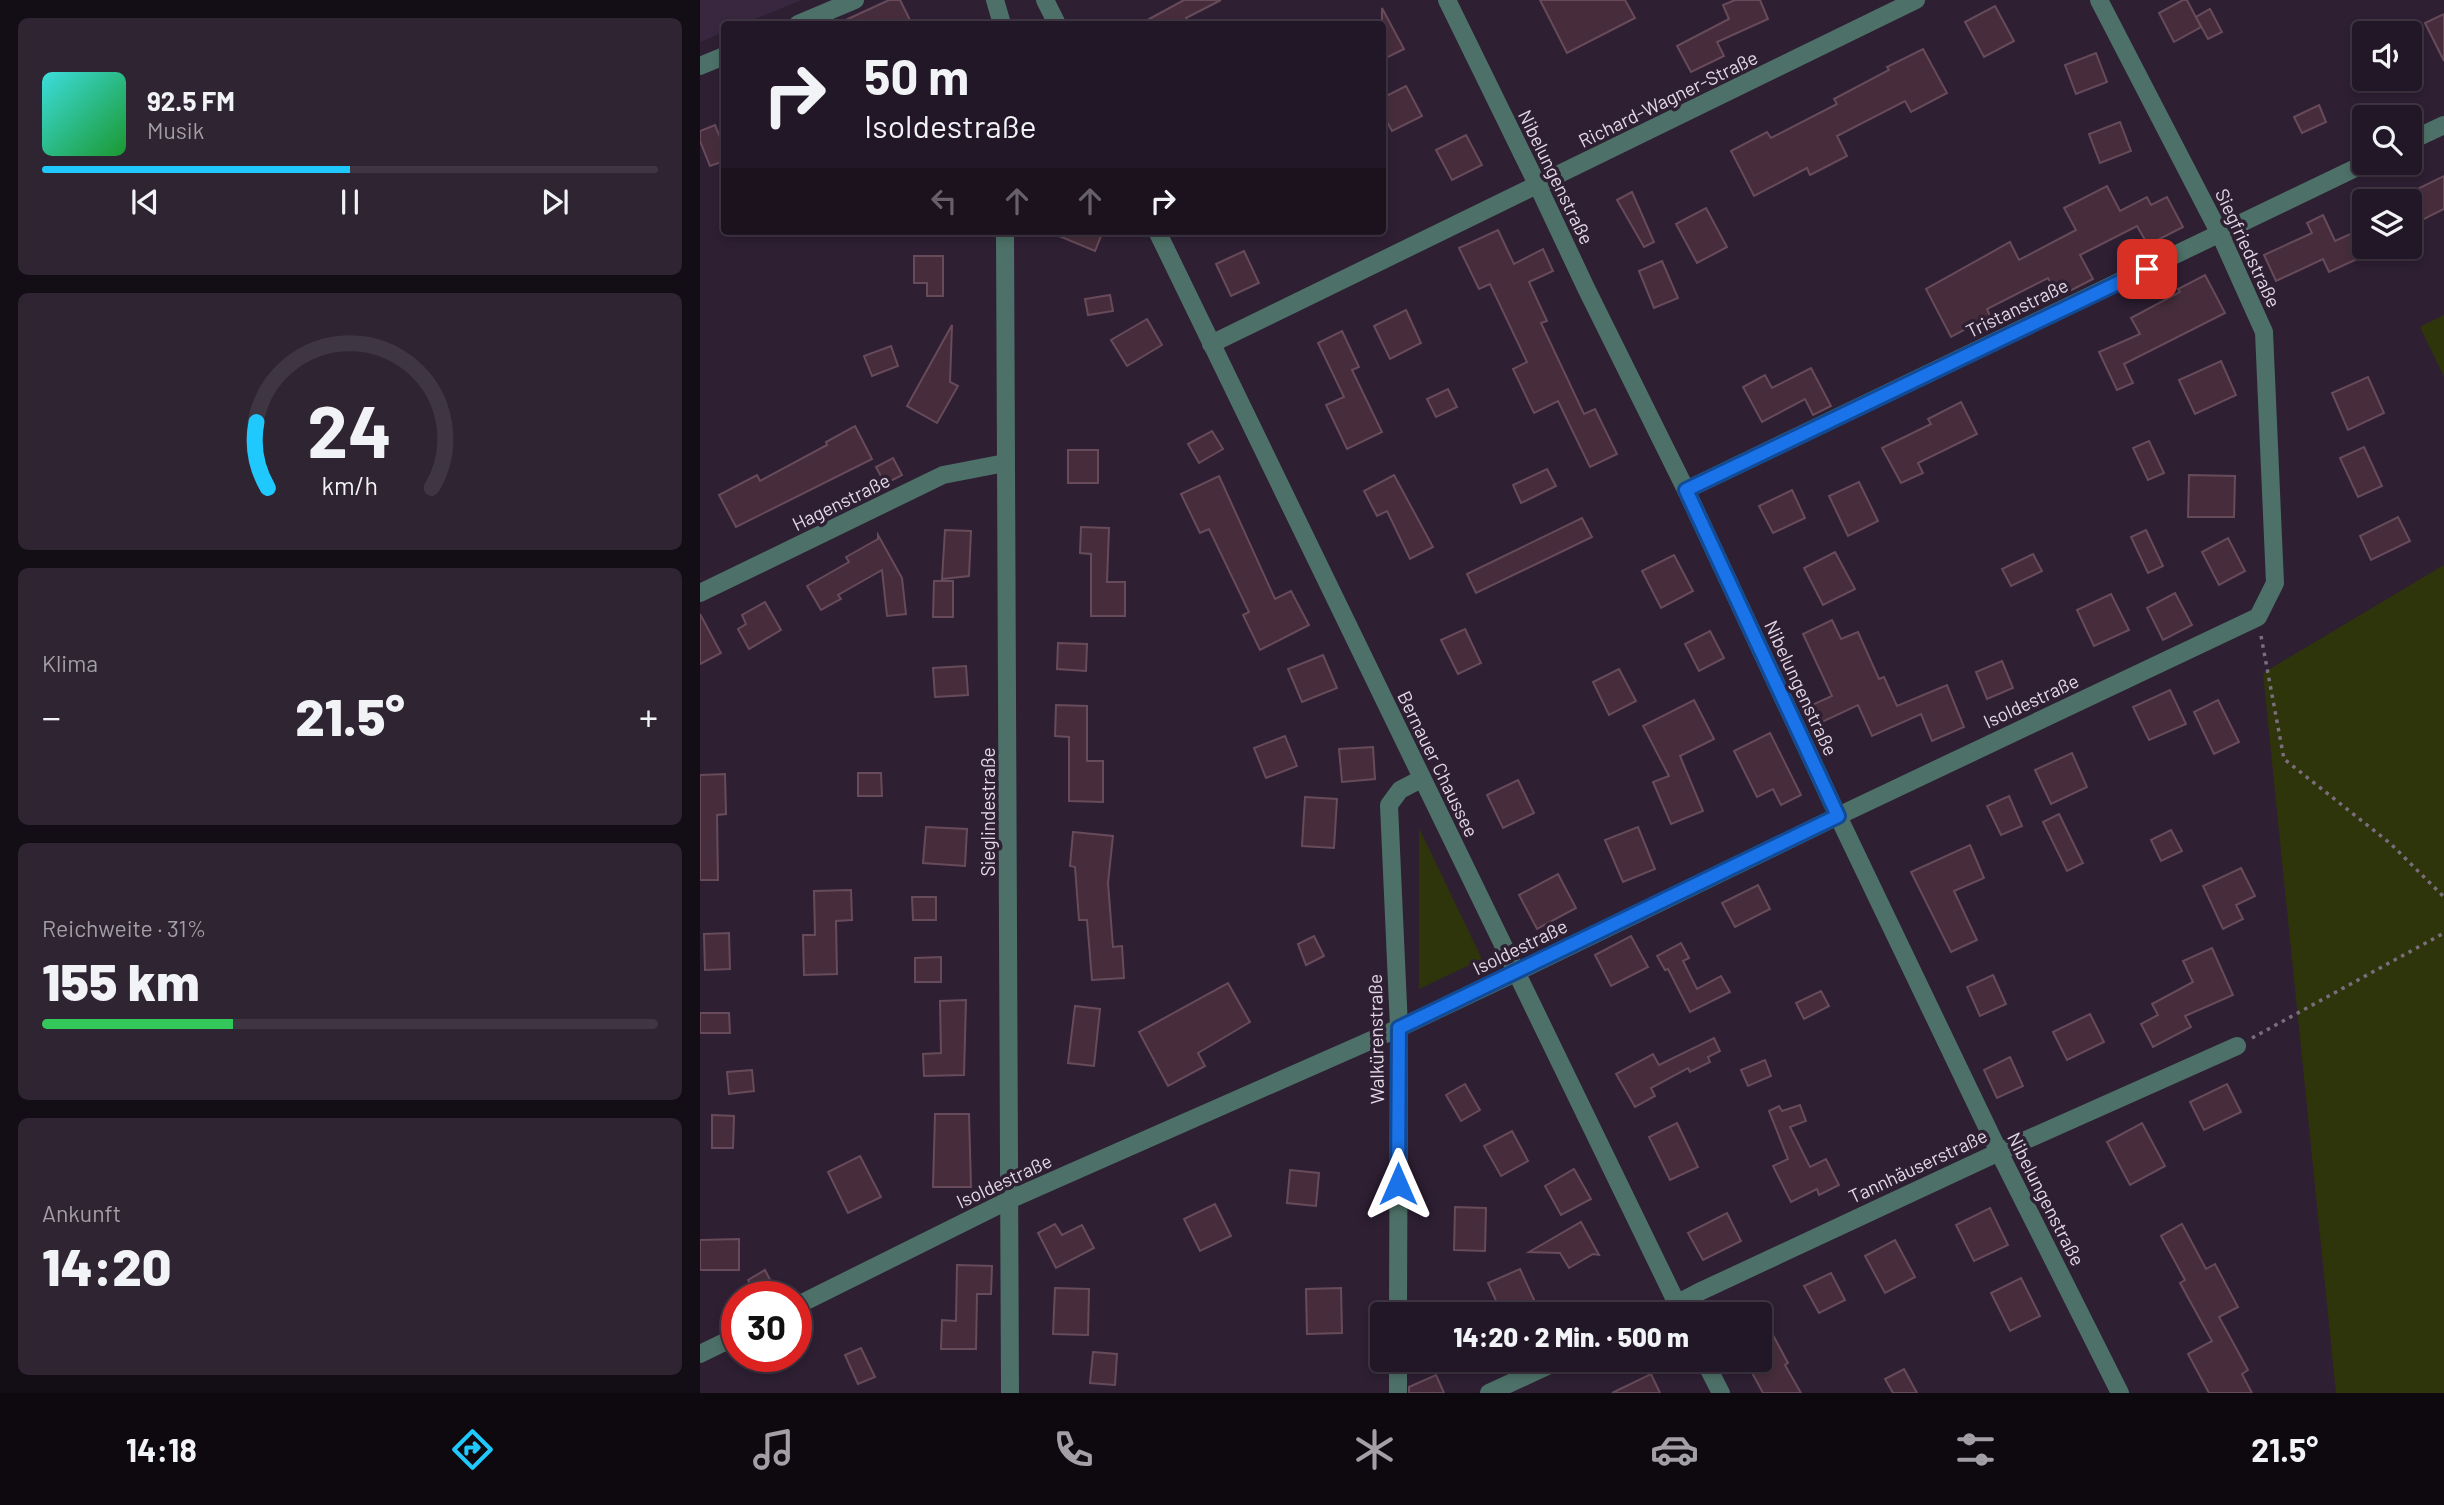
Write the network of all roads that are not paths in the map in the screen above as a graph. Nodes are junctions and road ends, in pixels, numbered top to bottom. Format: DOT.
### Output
graph roads {
  1 [pos="855,0"];
  2 [pos="995,0"];
  3 [pos="1045,0"];
  4 [pos="1447,0"];
  5 [pos="1916,0"];
  6 [pos="2099,0"];
  7 [pos="804,21"];
  8 [pos="1001,21"];
  9 [pos="1056,21"];
  10 [pos="721,57"];
  11 [pos="700,66"];
  12 [pos="2444,125"];
  13 [pos="2422,135"];
  14 [pos="2352,170"];
  15 [pos="1538,186"];
  16 [pos="2220,234"];
  17 [pos="1005,235"];
  18 [pos="1159,235"];
  19 [pos="1211,344"];
  20 [pos="1005,463"];
  21 [pos="1686,490"];
  22 [pos="700,593"];
  23 [pos="2258,617"];
  24 [pos="1421,779"];
  25 [pos="1838,816"];
  26 [pos="1517,972"];
  27 [pos="1399,1028"];
  28 [pos="2237,1046"];
  29 [pos="1999,1152"];
  30 [pos="1011,1199"];
  31 [pos="812,1298"];
  32 [pos="1398,1302"];
  33 [pos="1676,1302"];
  34 [pos="1688,1302"];
  35 [pos="721,1344"];
  36 [pos="700,1354"];
  37 [pos="1398,1372"];
  38 [pos="1534,1372"];
  39 [pos="1710,1372"];
  40 [pos="1010,1393"];
  41 [pos="1398,1393"];
  42 [pos="1489,1393"];
  43 [pos="1721,1393"];
  44 [pos="2120,1393"];
  1 -- 7 [label="street"];
  2 -- 8 [label="street"];
  3 -- 9 [label="street"];
  4 -- 15 [label="street, Nibelungenstraße"];
  5 -- 15 [label="street, Richard-Wagner-Straße"];
  6 -- 16 [label="street, Siegfriedstraße"];
  10 -- 11 [label="street"];
  12 -- 13 [label="street"];
  14 -- 16 [label="street, Tristanstraße"];
  15 -- 19 [label="street, Richard-Wagner-Straße"];
  15 -- 21 [label="street, Nibelungenstraße"];
  16 -- 21 [label="street, Tristanstraße"];
  16 -- 23 [label="street, Siegfriedstraße"];
  17 -- 20 [label="street, Sieglindestraße"];
  18 -- 19 [label="street, Bernauer Chaussee"];
  19 -- 24 [label="street, Bernauer Chaussee"];
  20 -- 22 [label="street, Hagenstraße"];
  20 -- 30 [label="street, Sieglindestraße"];
  21 -- 25 [label="street, Nibelungenstraße"];
  23 -- 25 [label="street, Isoldestraße"];
  24 -- 26 [label="street, Bernauer Chaussee"];
  24 -- 27 [label="street, Walkürenstraße"];
  25 -- 26 [label="street, Isoldestraße"];
  25 -- 29 [label="street, Nibelungenstraße"];
  26 -- 27 [label="street, Isoldestraße"];
  26 -- 33 [label="street, Bernauer Chaussee"];
  27 -- 30 [label="street, Isoldestraße"];
  27 -- 32 [label="street, Walkürenstraße"];
  28 -- 29 [label="street, Tannhäuserstraße"];
  29 -- 34 [label="street, Tannhäuserstraße"];
  29 -- 44 [label="street, Nibelungenstraße"];
  30 -- 31 [label="street, Isoldestraße"];
  30 -- 40 [label="street, Sieglindestraße"];
  35 -- 36 [label="street"];
  37 -- 41 [label="street"];
  38 -- 42 [label="street"];
  39 -- 43 [label="street"];
}
